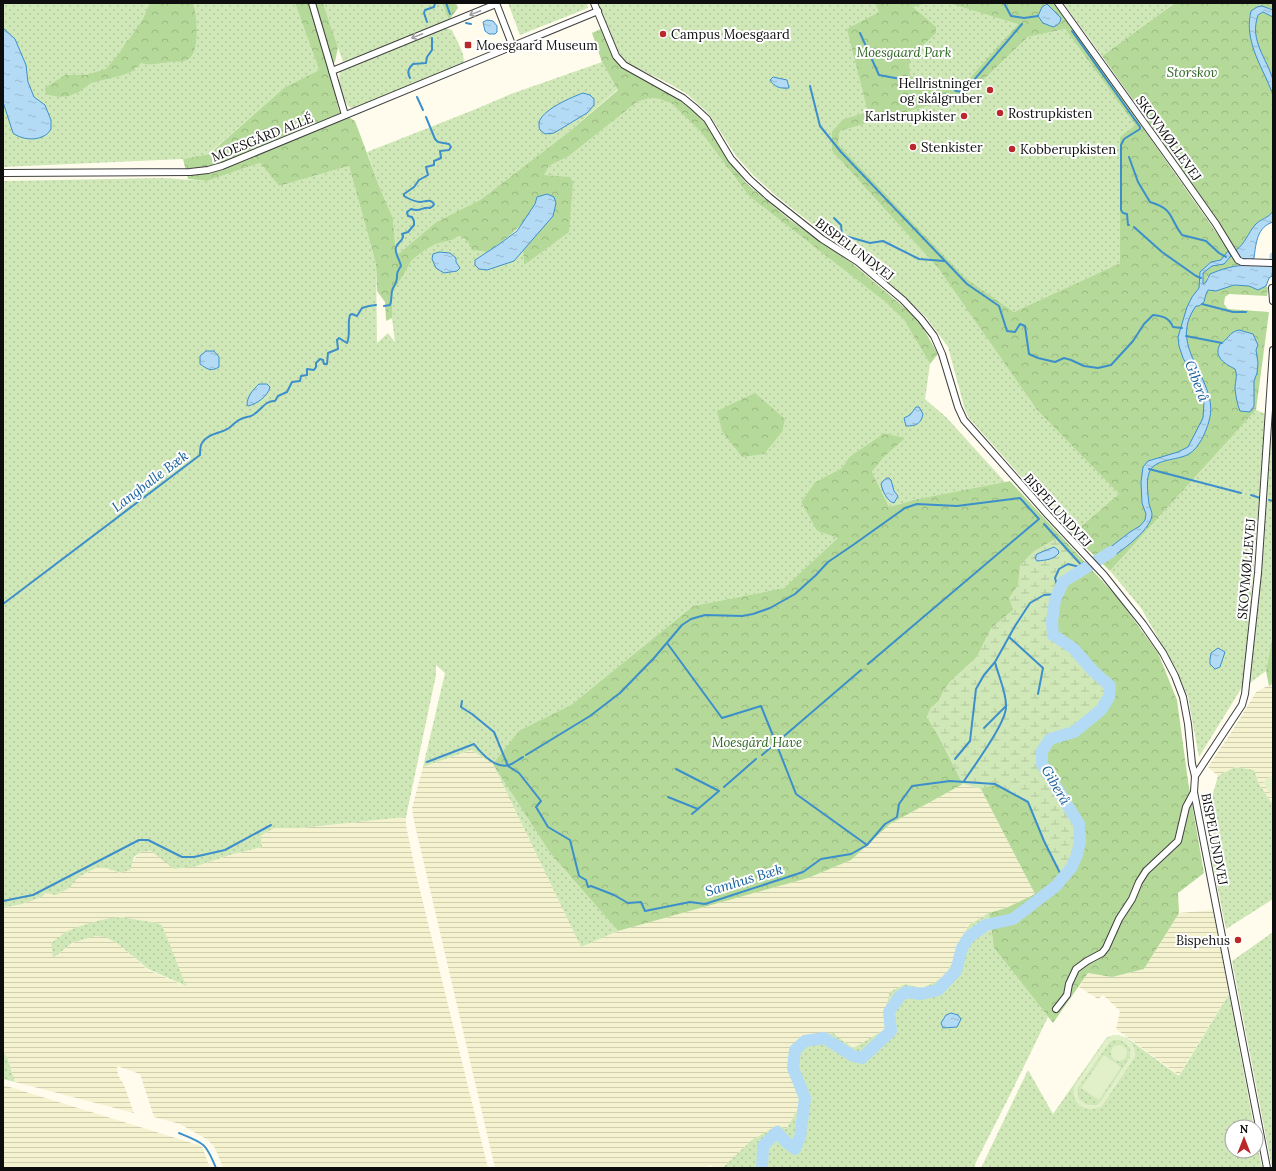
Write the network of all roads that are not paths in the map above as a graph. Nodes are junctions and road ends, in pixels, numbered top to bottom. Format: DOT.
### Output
graph roads {
  1 [pos="312,3"];
  2 [pos="496,3"];
  3 [pos="594,3"];
  4 [pos="1058,3"];
  5 [pos="598,12"];
  6 [pos="513,46"];
  7 [pos="332,71"];
  8 [pos="345,115"];
  9 [pos="3,173"];
  10 [pos="1273,263"];
  11 [pos="1272,288"];
  12 [pos="1273,301"];
  13 [pos="1273,350"];
  14 [pos="1196,776"];
  15 [pos="1194,792"];
  16 [pos="1056,1009"];
  17 [pos="1267,1168"];
  1 -- 7 [label="street"];
  2 -- 6 [label="street"];
  2 -- 7 [label="street, one-way"];
  3 -- 5 [label="street, BISPELUNDVEJ"];
  4 -- 10 [label="street, SKOVMØLLEVEJ"];
  5 -- 6 [label="street, MOESGÅRD ALLÉ"];
  5 -- 14 [label="street, BISPELUNDVEJ"];
  6 -- 8 [label="street, MOESGÅRD ALLÉ"];
  7 -- 8 [label="street"];
  8 -- 9 [label="street, MOESGÅRD ALLÉ"];
  11 -- 12 [label="street"];
  13 -- 14 [label="street, SKOVMØLLEVEJ"];
  14 -- 15 [label="street, BISPELUNDVEJ"];
  15 -- 16 [label="street"];
  15 -- 17 [label="street, BISPELUNDVEJ"];
}
